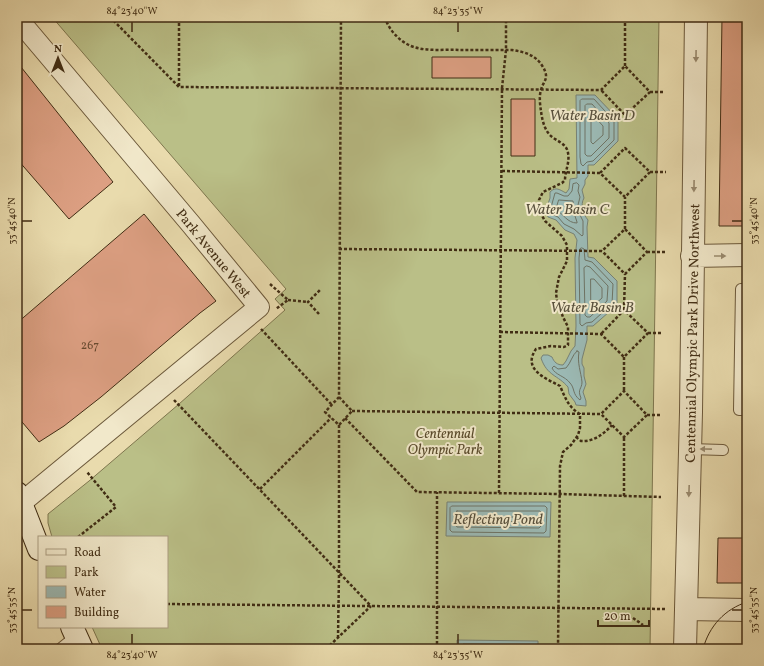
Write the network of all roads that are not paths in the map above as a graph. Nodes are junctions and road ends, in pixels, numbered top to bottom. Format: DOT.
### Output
graph roads {
  1 [pos="696,17"];
  2 [pos="17,18"];
  3 [pos="747,255"];
  4 [pos="692,256"];
  5 [pos="747,289"];
  6 [pos="747,410"];
  7 [pos="690,449"];
  8 [pos="723,450"];
  9 [pos="19,498"];
  10 [pos="38,546"];
  11 [pos="686,610"];
  12 [pos="747,610"];
  13 [pos="685,649"];
  1 -- 4 [label="street, Centennial Olympic Park Drive Northwest, one-way"];
  2 -- 9 [label="street, Park Avenue West"];
  4 -- 3 [label="street, one-way"];
  4 -- 7 [label="street, Centennial Olympic Park Drive Northwest"];
  5 -- 6 [label="lane"];
  8 -- 7 [label="lane, one-way"];
  7 -- 11 [label="street, Centennial Olympic Park Drive Northwest, one-way"];
  9 -- 10 [label="street"];
  11 -- 12 [label="street"];
  11 -- 13 [label="street, Centennial Olympic Park Drive Northwest"];
}
